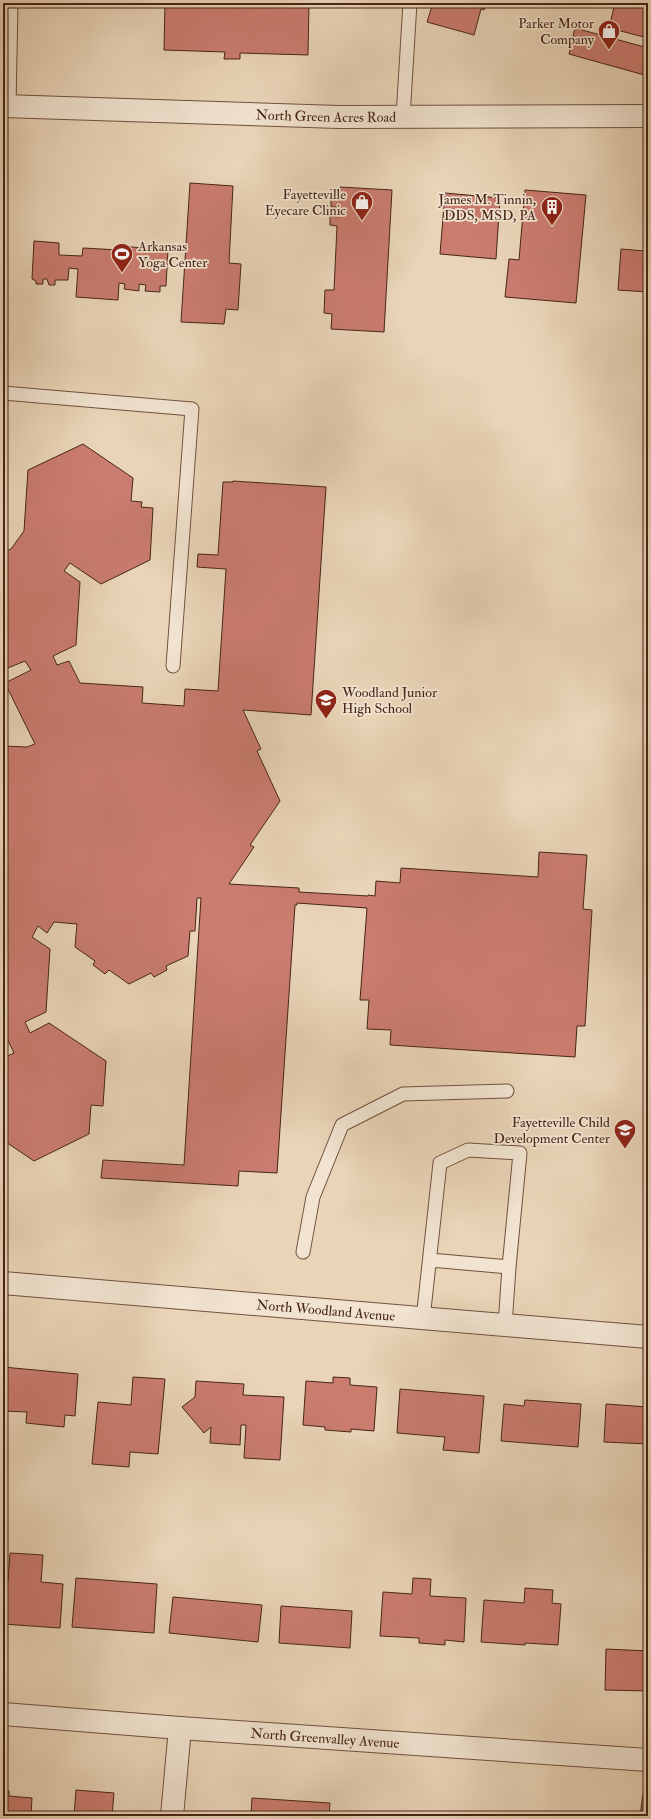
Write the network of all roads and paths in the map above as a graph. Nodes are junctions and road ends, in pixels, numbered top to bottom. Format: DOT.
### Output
graph roads {
  1 [pos="11,3"];
  2 [pos="410,3"];
  3 [pos="6,106"];
  4 [pos="648,116"];
  5 [pos="403,117"];
  6 [pos="3,393"];
  7 [pos="173,666"];
  8 [pos="507,1091"];
  9 [pos="303,1252"];
  10 [pos="430,1260"];
  11 [pos="509,1267"];
  12 [pos="3,1283"];
  13 [pos="423,1319"];
  14 [pos="505,1326"];
  15 [pos="648,1337"];
  16 [pos="3,1714"];
  17 [pos="180,1728"];
  18 [pos="648,1760"];
  19 [pos="172,1816"];
  1 -- 3 [label="lane"];
  2 -- 5 [label="lane"];
  3 -- 5 [label="street, North Green Acres Road"];
  4 -- 5 [label="street, North Green Acres Road"];
  6 -- 7 [label="lane"];
  8 -- 9 [label="lane"];
  10 -- 11 [label="lane"];
  10 -- 11 [label="lane"];
  10 -- 13 [label="lane"];
  11 -- 14 [label="lane"];
  12 -- 13 [label="street, North Woodland Avenue"];
  13 -- 14 [label="street, North Woodland Avenue"];
  14 -- 15 [label="street, North Woodland Avenue"];
  16 -- 17 [label="street, North Greenvalley Avenue"];
  17 -- 18 [label="street, North Greenvalley Avenue"];
  17 -- 19 [label="street"];
}
